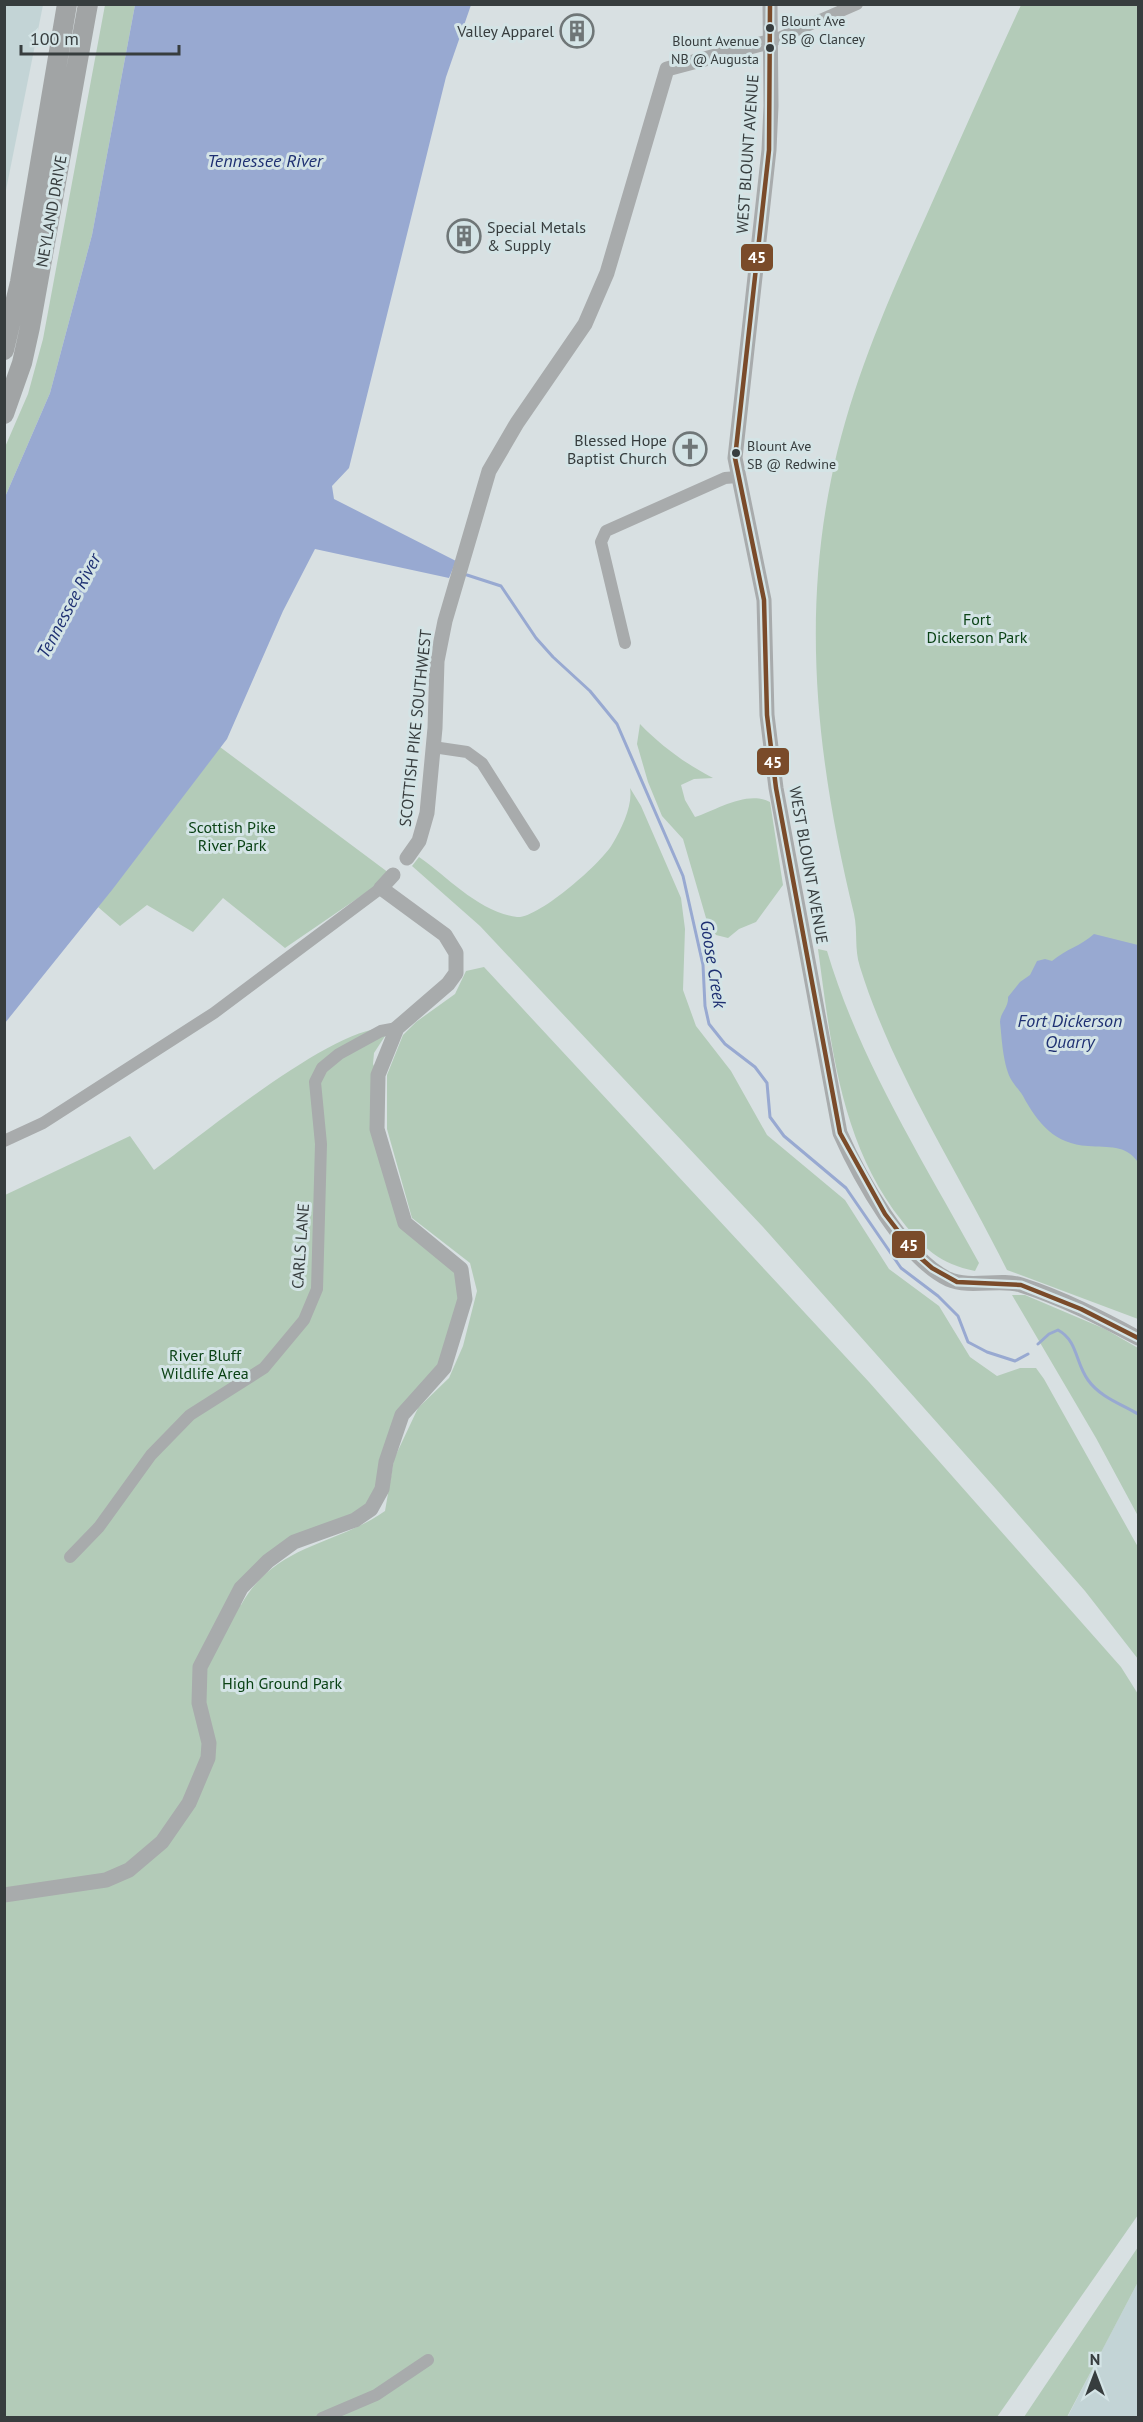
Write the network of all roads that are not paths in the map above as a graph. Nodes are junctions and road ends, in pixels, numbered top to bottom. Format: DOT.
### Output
graph roads {
  1 [pos="770,4"];
  2 [pos="857,4"];
  3 [pos="64,6"];
  4 [pos="87,9"];
  5 [pos="772,41"];
  6 [pos="4,350"];
  7 [pos="4,414"];
  8 [pos="737,477"];
  9 [pos="625,643"];
  10 [pos="433,747"];
  11 [pos="534,845"];
  12 [pos="407,858"];
  13 [pos="393,875"];
  14 [pos="381,888"];
  15 [pos="397,1028"];
  16 [pos="4,1141"];
  17 [pos="1138,1338"];
  18 [pos="70,1557"];
  19 [pos="4,1895"];
  20 [pos="428,2360"];
  21 [pos="322,2418"];
  1 -- 5 [label="street, WEST BLOUNT AVENUE"];
  2 -- 5 [label="street"];
  3 -- 4 [label="street"];
  3 -- 6 [label="main road, NEYLAND DRIVE"];
  4 -- 7 [label="main road, NEYLAND DRIVE"];
  5 -- 8 [label="street, WEST BLOUNT AVENUE"];
  5 -- 10 [label="street, SCOTTISH PIKE SOUTHWEST"];
  8 -- 9 [label="street"];
  8 -- 17 [label="street, WEST BLOUNT AVENUE"];
  10 -- 11 [label="street"];
  10 -- 12 [label="street, SCOTTISH PIKE SOUTHWEST"];
  13 -- 14 [label="street"];
  14 -- 15 [label="street"];
  14 -- 16 [label="street"];
  15 -- 18 [label="street, CARLS LANE"];
  15 -- 19 [label="street"];
  20 -- 21 [label="street"];
}
